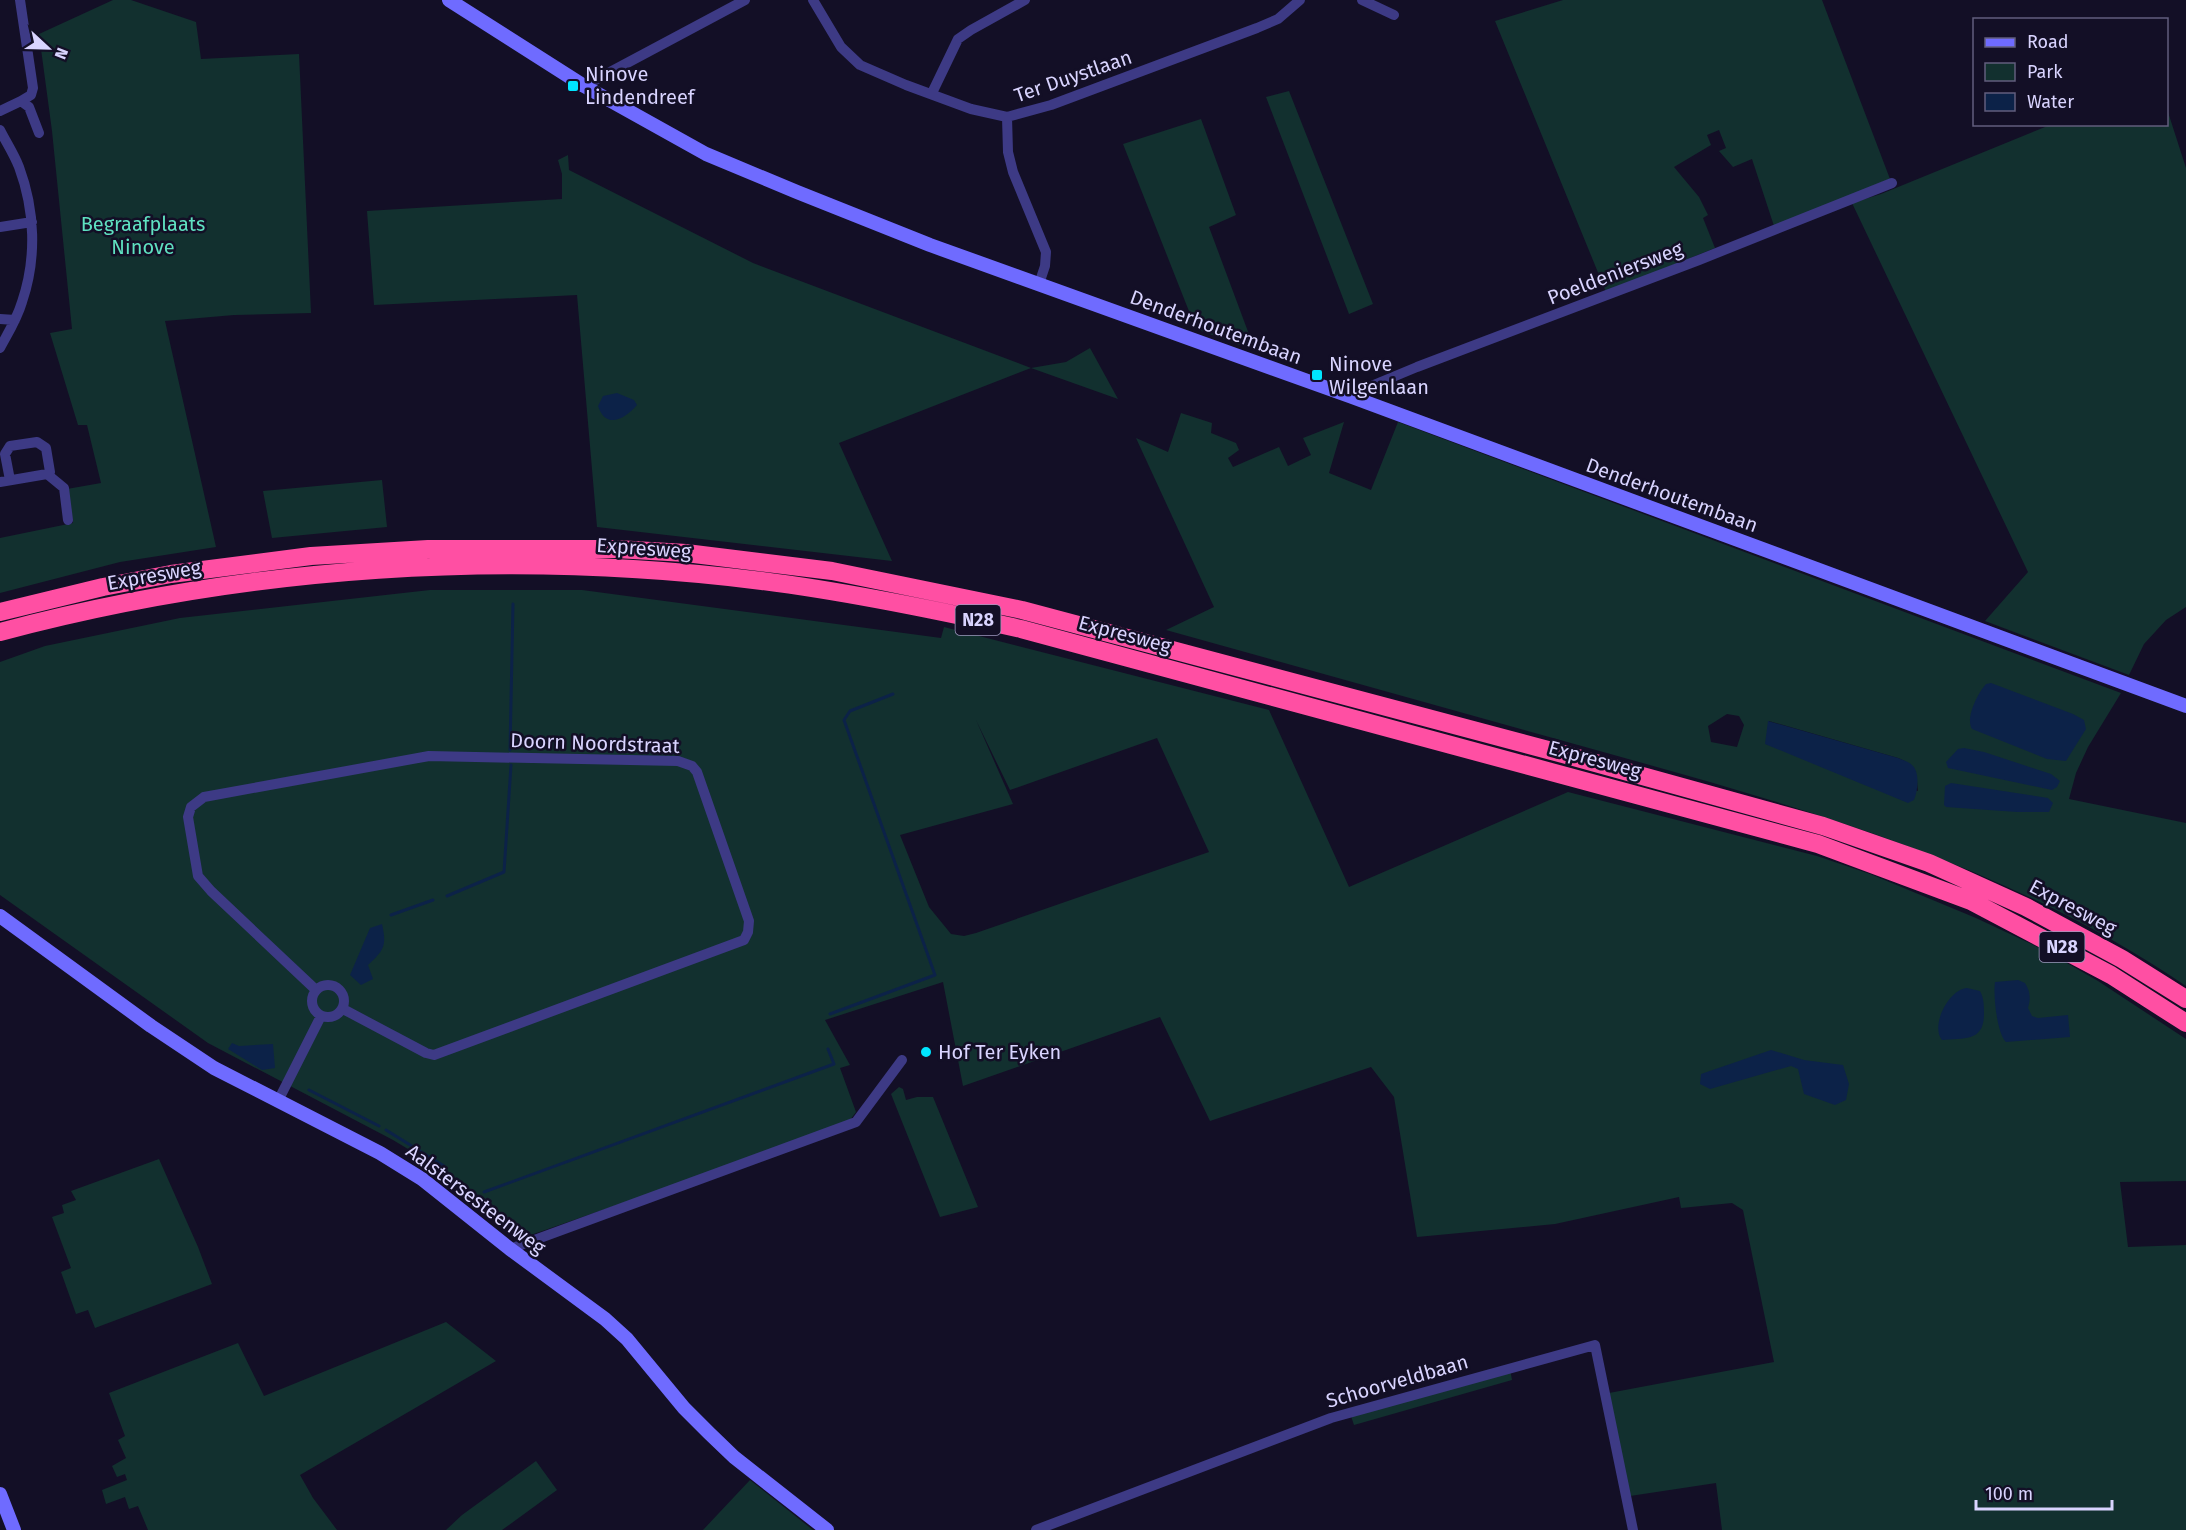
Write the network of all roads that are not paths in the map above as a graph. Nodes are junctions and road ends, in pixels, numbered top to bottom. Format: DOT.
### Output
graph roads {
  1 [pos="20,0"];
  2 [pos="449,0"];
  3 [pos="745,0"];
  4 [pos="813,0"];
  5 [pos="1026,0"];
  6 [pos="1299,0"];
  7 [pos="1362,0"];
  8 [pos="1394,15"];
  9 [pos="584,86"];
  10 [pos="932,93"];
  11 [pos="21,101"];
  12 [pos="0,111"];
  13 [pos="1007,117"];
  14 [pos="39,133"];
  15 [pos="1,134"];
  16 [pos="1892,183"];
  17 [pos="32,222"];
  18 [pos="0,227"];
  19 [pos="1039,284"];
  20 [pos="0,319"];
  21 [pos="15,320"];
  22 [pos="0,348"];
  23 [pos="1352,398"];
  24 [pos="47,474"];
  25 [pos="5,481"];
  26 [pos="68,520"];
  27 [pos="0,612"];
  28 [pos="0,632"];
  29 [pos="2186,706"];
  30 [pos="0,916"];
  31 [pos="316,990"];
  32 [pos="2186,999"];
  33 [pos="343,1009"];
  34 [pos="321,1016"];
  35 [pos="2186,1023"];
  36 [pos="902,1060"];
  37 [pos="278,1101"];
  38 [pos="510,1249"];
  39 [pos="0,1494"];
  40 [pos="14,1530"];
  41 [pos="826,1530"];
  42 [pos="1036,1530"];
  43 [pos="1633,1530"];
  1 -- 11 [label="street"];
  2 -- 9 [label="street, Denderhoutembaan"];
  3 -- 9 [label="street"];
  4 -- 10 [label="street, Ter Duystlaan"];
  5 -- 10 [label="street"];
  6 -- 13 [label="street, Ter Duystlaan"];
  7 -- 8 [label="street"];
  9 -- 19 [label="street, Denderhoutembaan"];
  10 -- 13 [label="street, Ter Duystlaan"];
  11 -- 12 [label="street"];
  11 -- 14 [label="street"];
  13 -- 19 [label="street"];
  15 -- 17 [label="street"];
  16 -- 23 [label="street, Poeldeniersweg"];
  17 -- 18 [label="street"];
  17 -- 21 [label="street"];
  19 -- 23 [label="street, Denderhoutembaan"];
  20 -- 21 [label="street"];
  21 -- 22 [label="street"];
  23 -- 29 [label="street, Denderhoutembaan"];
  24 -- 25 [label="street"];
  24 -- 25 [label="street"];
  24 -- 26 [label="street"];
  27 -- 32 [label="highway, Expresweg / N28"];
  28 -- 35 [label="highway, Expresweg / N28"];
  30 -- 37 [label="street, Aalstersesteenweg"];
  31 -- 33 [label="street"];
  31 -- 33 [label="street, Doorn Noordstraat"];
  31 -- 34 [label="street"];
  33 -- 34 [label="street"];
  34 -- 37 [label="street"];
  36 -- 38 [label="street"];
  37 -- 38 [label="street, Aalstersesteenweg"];
  38 -- 41 [label="street, Aalstersesteenweg"];
  39 -- 40 [label="street"];
  42 -- 43 [label="street, Schoorveldbaan"];
}
